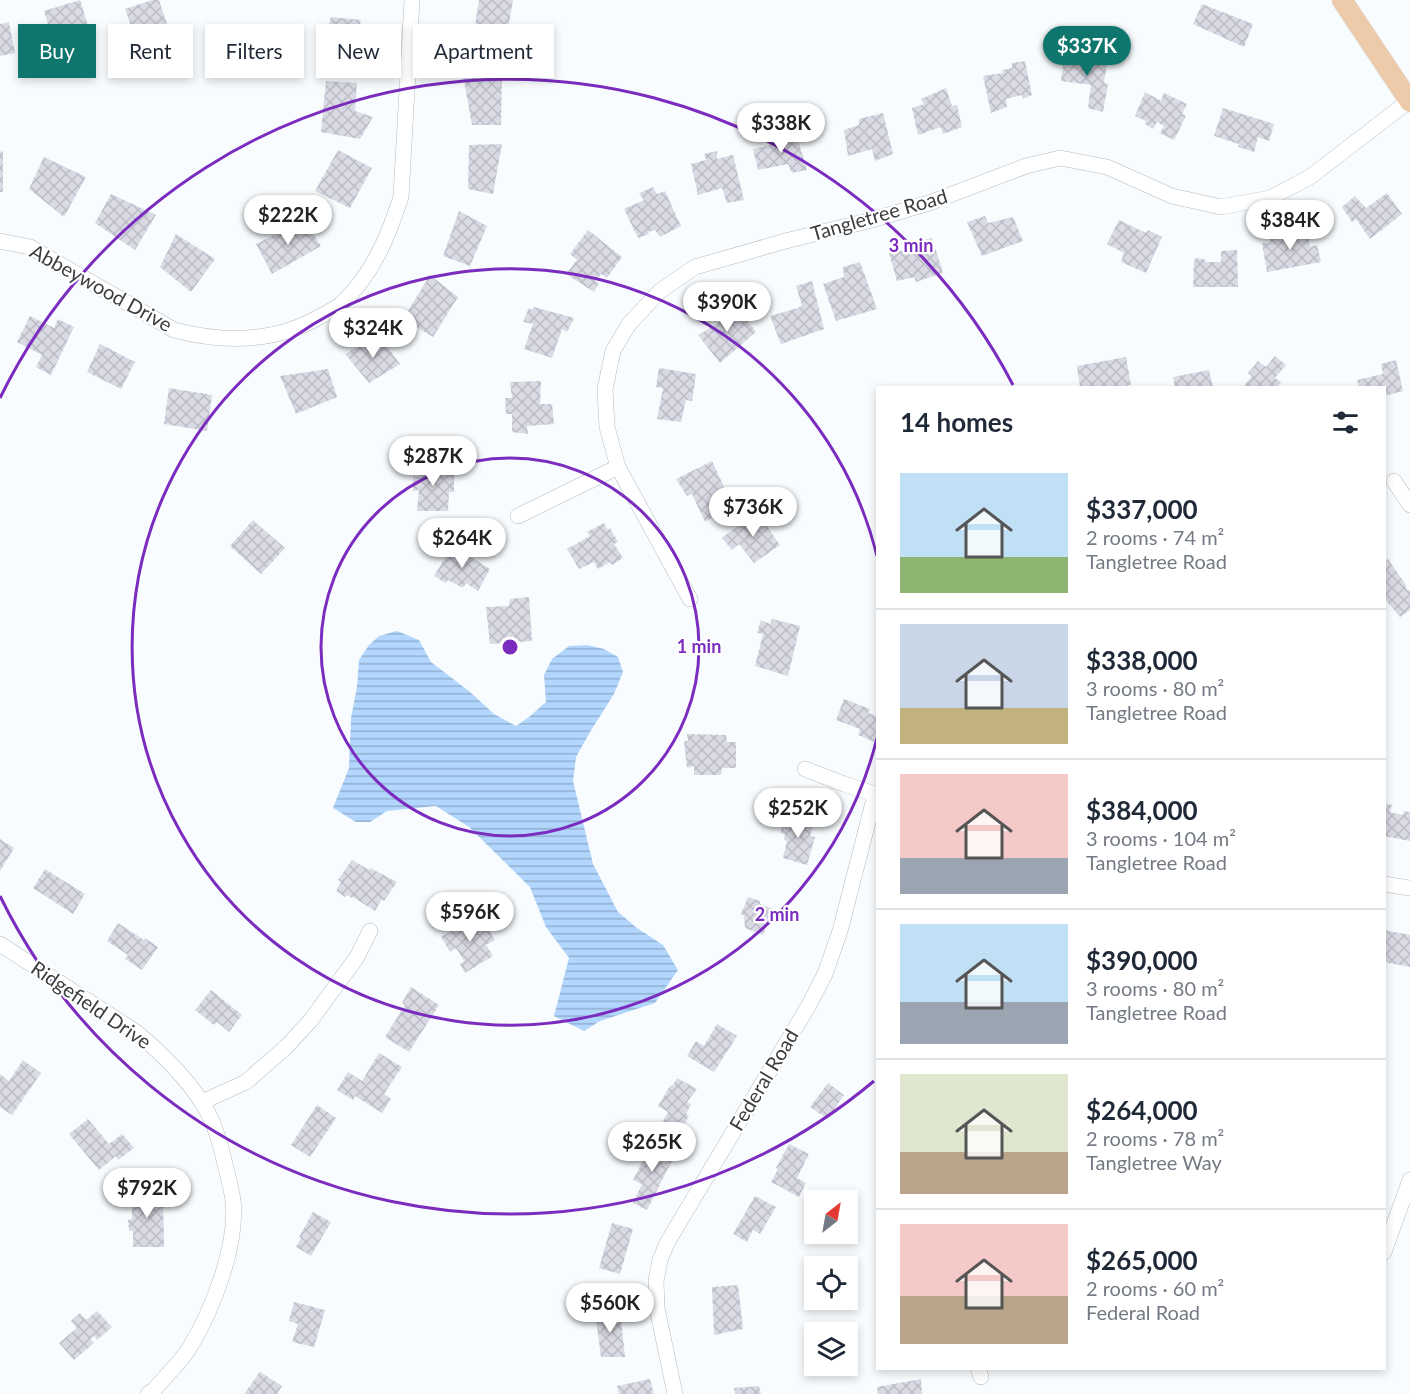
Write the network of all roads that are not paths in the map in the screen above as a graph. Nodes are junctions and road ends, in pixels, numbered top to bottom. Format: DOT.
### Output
graph roads {
  1 [pos="412,0"];
  2 [pos="1342,0"];
  3 [pos="1410,101"];
  4 [pos="0,241"];
  5 [pos="618,467"];
  6 [pos="1394,482"];
  7 [pos="1410,505"];
  8 [pos="518,516"];
  9 [pos="690,599"];
  10 [pos="805,769"];
  11 [pos="876,795"];
  12 [pos="1386,884"];
  13 [pos="1410,888"];
  14 [pos="370,930"];
  15 [pos="0,944"];
  16 [pos="202,1102"];
  17 [pos="1410,1180"];
  18 [pos="1386,1246"];
  19 [pos="148,1394"];
  20 [pos="675,1394"];
  1 -- 4 [label="street, Abbeywood Drive"];
  2 -- 3 [label="main road"];
  3 -- 5 [label="street, Tangletree Road"];
  5 -- 8 [label="street"];
  5 -- 9 [label="street, Tangletree Road"];
  6 -- 7 [label="street"];
  10 -- 11 [label="street"];
  11 -- 20 [label="street, Federal Road"];
  12 -- 13 [label="street"];
  14 -- 16 [label="street"];
  15 -- 16 [label="street, Ridgefield Drive"];
  16 -- 19 [label="street, Ridgefield Drive"];
  17 -- 18 [label="street"];
}
